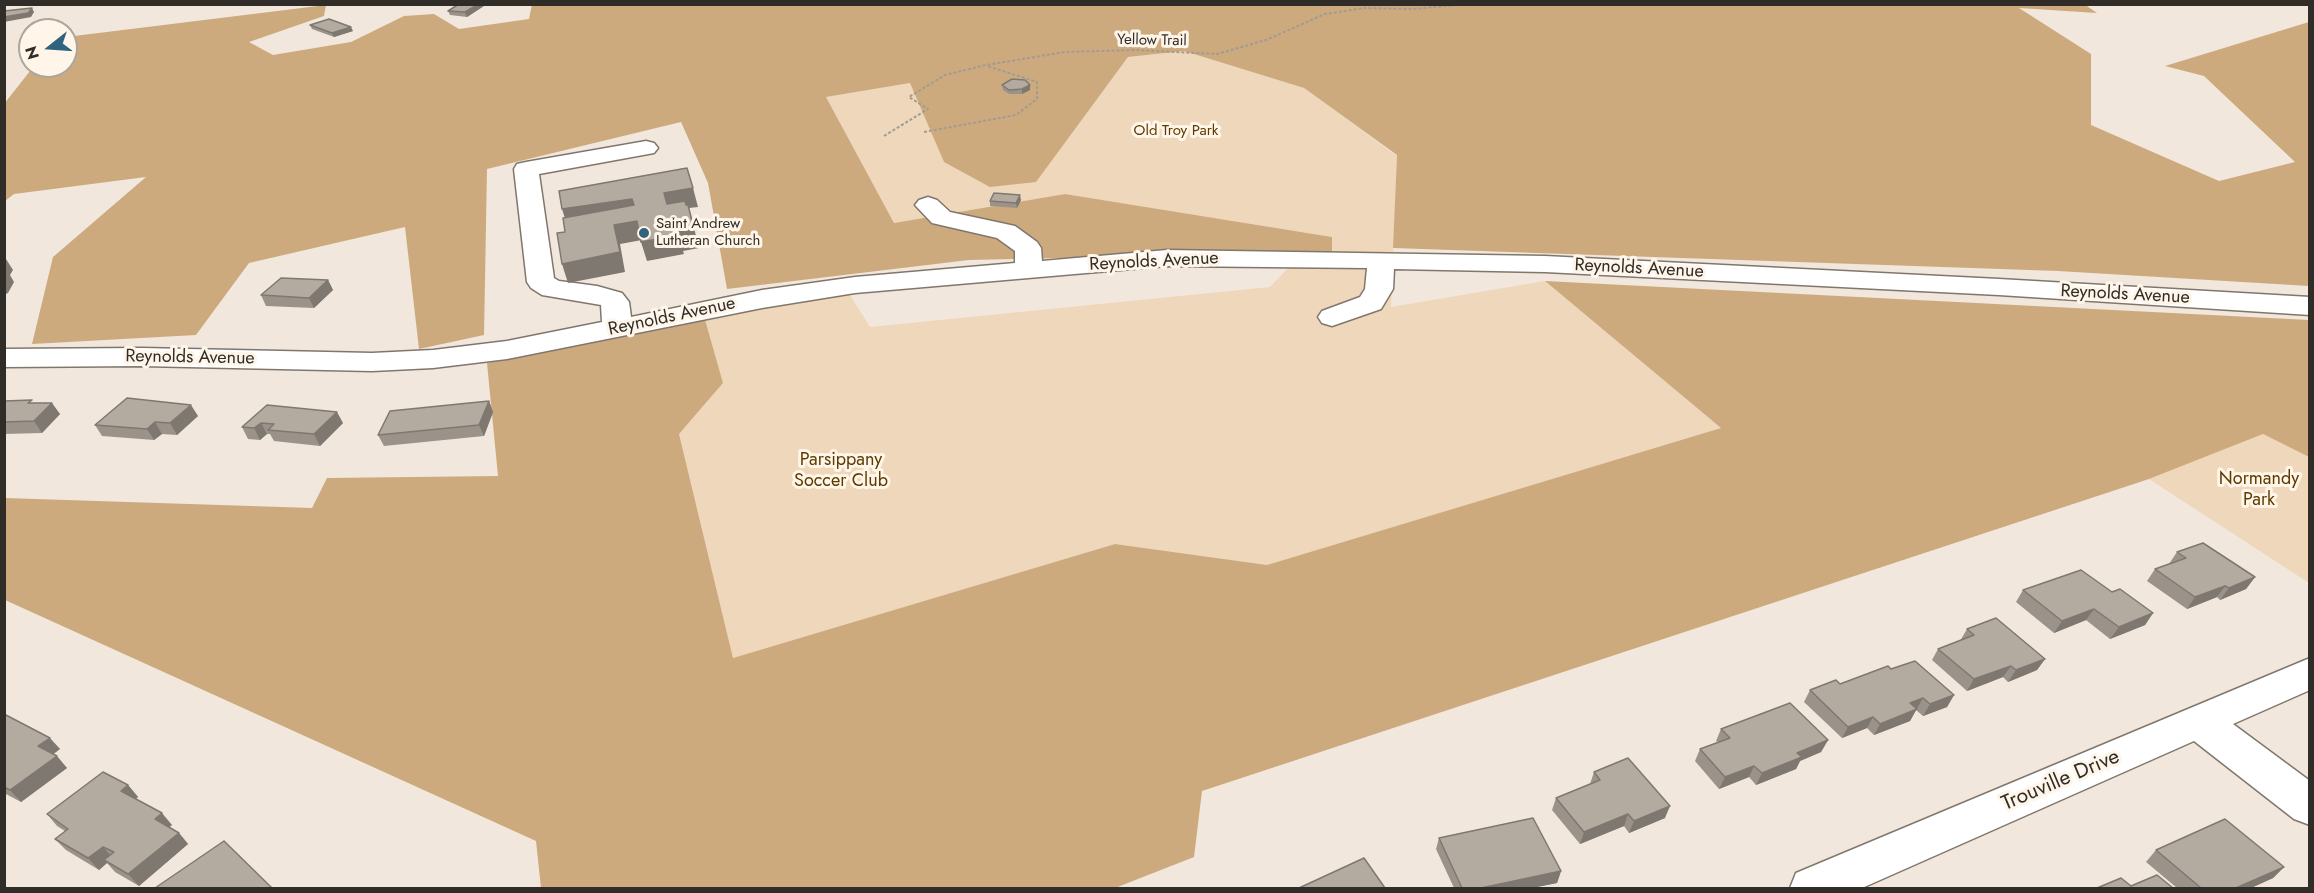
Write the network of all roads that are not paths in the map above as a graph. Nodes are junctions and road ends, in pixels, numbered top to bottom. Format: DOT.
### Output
graph roads {
  1 [pos="646,148"];
  2 [pos="928,205"];
  3 [pos="1381,261"];
  4 [pos="1029,269"];
  5 [pos="2310,306"];
  6 [pos="1332,316"];
  7 [pos="617,329"];
  8 [pos="4,358"];
  9 [pos="2310,673"];
  10 [pos="2199,722"];
  11 [pos="2310,806"];
  12 [pos="1813,888"];
  1 -- 7 [label="street"];
  2 -- 4 [label="street"];
  3 -- 4 [label="street, Reynolds Avenue"];
  3 -- 5 [label="street, Reynolds Avenue"];
  3 -- 6 [label="street"];
  4 -- 7 [label="street, Reynolds Avenue"];
  7 -- 8 [label="street, Reynolds Avenue"];
  9 -- 10 [label="street, Trouville Drive"];
  10 -- 11 [label="street"];
  10 -- 12 [label="street, Trouville Drive"];
}
